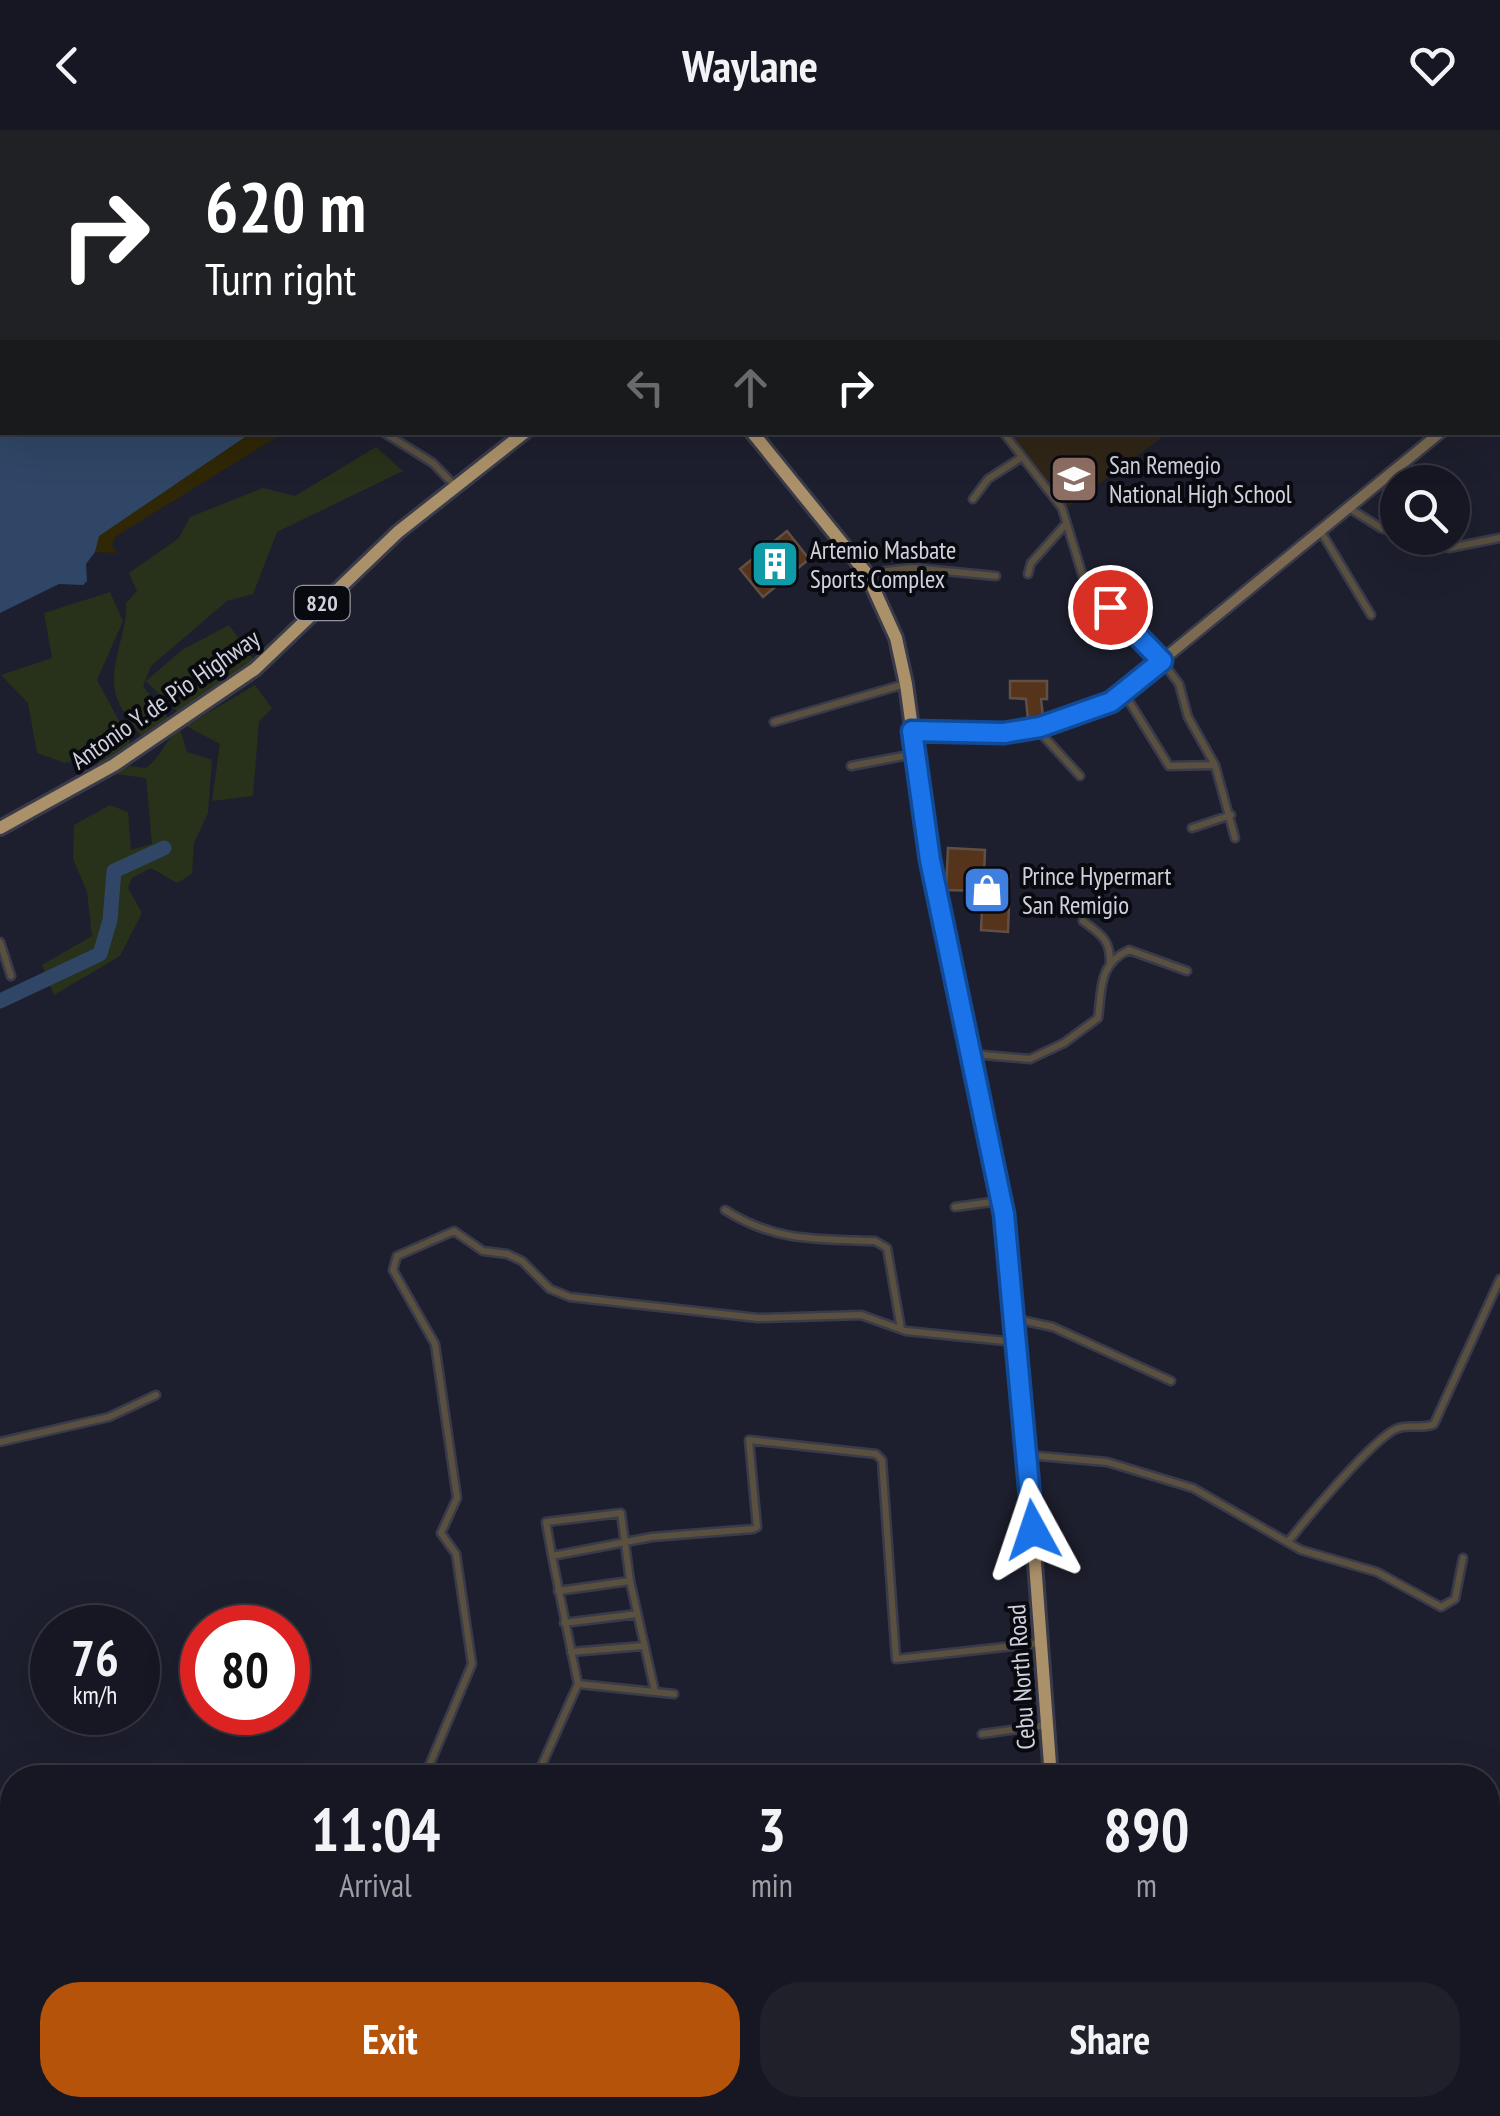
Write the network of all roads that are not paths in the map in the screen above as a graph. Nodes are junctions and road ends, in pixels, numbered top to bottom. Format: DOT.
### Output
graph roads {
  1 [pos="389,435"];
  2 [pos="520,435"];
  3 [pos="754,435"];
  4 [pos="1005,435"];
  5 [pos="1438,435"];
  6 [pos="1022,457"];
  7 [pos="1409,465"];
  8 [pos="456,486"];
  9 [pos="1380,488"];
  10 [pos="973,499"];
  11 [pos="1348,507"];
  12 [pos="1066,524"];
  13 [pos="1380,527"];
  14 [pos="1319,529"];
  15 [pos="1500,538"];
  16 [pos="1470,544"];
  17 [pos="867,574"];
  18 [pos="1028,574"];
  19 [pos="996,576"];
  20 [pos="1371,615"];
  21 [pos="1162,661"];
  22 [pos="906,684"];
  23 [pos="1123,692"];
  24 [pos="774,722"];
  25 [pos="1036,728"];
  26 [pos="912,731"];
  27 [pos="915,754"];
  28 [pos="1215,765"];
  29 [pos="851,766"];
  30 [pos="1080,776"];
  31 [pos="1231,815"];
  32 [pos="0,828"];
  33 [pos="1192,828"];
  34 [pos="1235,838"];
  35 [pos="1082,921"];
  36 [pos="0,942"];
  37 [pos="1110,965"];
  38 [pos="1187,971"];
  39 [pos="10,976"];
  40 [pos="970,1054"];
  41 [pos="1000,1201"];
  42 [pos="955,1207"];
  43 [pos="724,1210"];
  44 [pos="1500,1279"];
  45 [pos="1015,1319"];
  46 [pos="901,1329"];
  47 [pos="1017,1342"];
  48 [pos="1171,1381"];
  49 [pos="156,1395"];
  50 [pos="0,1442"];
  51 [pos="1027,1455"];
  52 [pos="1288,1542"];
  53 [pos="623,1545"];
  54 [pos="552,1556"];
  55 [pos="1462,1558"];
  56 [pos="630,1581"];
  57 [pos="558,1591"];
  58 [pos="638,1614"];
  59 [pos="564,1623"];
  60 [pos="1042,1642"];
  61 [pos="642,1646"];
  62 [pos="571,1652"];
  63 [pos="578,1684"];
  64 [pos="655,1692"];
  65 [pos="674,1694"];
  66 [pos="1048,1725"];
  67 [pos="982,1734"];
  68 [pos="429,1765"];
  69 [pos="542,1765"];
  70 [pos="1050,1765"];
  1 -- 8 [label="street"];
  2 -- 8 [label="highway, Antonio Y. de Pio Highway / 820"];
  3 -- 17 [label="highway, Cebu North Road"];
  4 -- 6 [label="street"];
  5 -- 7 [label="street"];
  6 -- 10 [label="street"];
  6 -- 12 [label="street"];
  8 -- 32 [label="highway, Antonio Y. de Pio Highway / 820"];
  9 -- 11 [label="street"];
  11 -- 13 [label="street"];
  11 -- 14 [label="street"];
  12 -- 18 [label="street"];
  12 -- 21 [label="street"];
  14 -- 20 [label="street"];
  14 -- 21 [label="street"];
  15 -- 16 [label="street"];
  17 -- 19 [label="street"];
  17 -- 22 [label="highway, Cebu North Road"];
  21 -- 23 [label="street"];
  21 -- 28 [label="street"];
  22 -- 24 [label="street"];
  22 -- 26 [label="highway, Cebu North Road"];
  23 -- 25 [label="street"];
  23 -- 28 [label="street"];
  25 -- 26 [label="street"];
  25 -- 30 [label="street"];
  26 -- 27 [label="highway, Cebu North Road"];
  27 -- 29 [label="street"];
  27 -- 40 [label="highway, Cebu North Road"];
  28 -- 31 [label="street"];
  31 -- 33 [label="street"];
  31 -- 34 [label="street"];
  35 -- 37 [label="street"];
  36 -- 39 [label="street"];
  37 -- 38 [label="street"];
  37 -- 40 [label="street"];
  40 -- 41 [label="highway, Cebu North Road"];
  41 -- 42 [label="street"];
  41 -- 45 [label="highway, Cebu North Road"];
  43 -- 46 [label="street"];
  44 -- 52 [label="street"];
  45 -- 47 [label="highway, Cebu North Road"];
  45 -- 48 [label="street"];
  46 -- 47 [label="street"];
  46 -- 68 [label="street"];
  47 -- 51 [label="highway, Cebu North Road"];
  49 -- 50 [label="street"];
  51 -- 52 [label="street"];
  51 -- 60 [label="highway, Cebu North Road"];
  52 -- 55 [label="street"];
  53 -- 54 [label="street"];
  53 -- 54 [label="street"];
  53 -- 56 [label="street"];
  53 -- 60 [label="street"];
  54 -- 57 [label="street"];
  56 -- 57 [label="street"];
  56 -- 58 [label="street"];
  57 -- 59 [label="street"];
  58 -- 59 [label="street"];
  58 -- 61 [label="street"];
  59 -- 62 [label="street"];
  60 -- 66 [label="highway, Cebu North Road"];
  61 -- 62 [label="street"];
  61 -- 64 [label="street"];
  62 -- 63 [label="street"];
  63 -- 64 [label="street"];
  63 -- 69 [label="street"];
  64 -- 65 [label="street"];
  66 -- 67 [label="street"];
  66 -- 70 [label="highway, Cebu North Road"];
}
